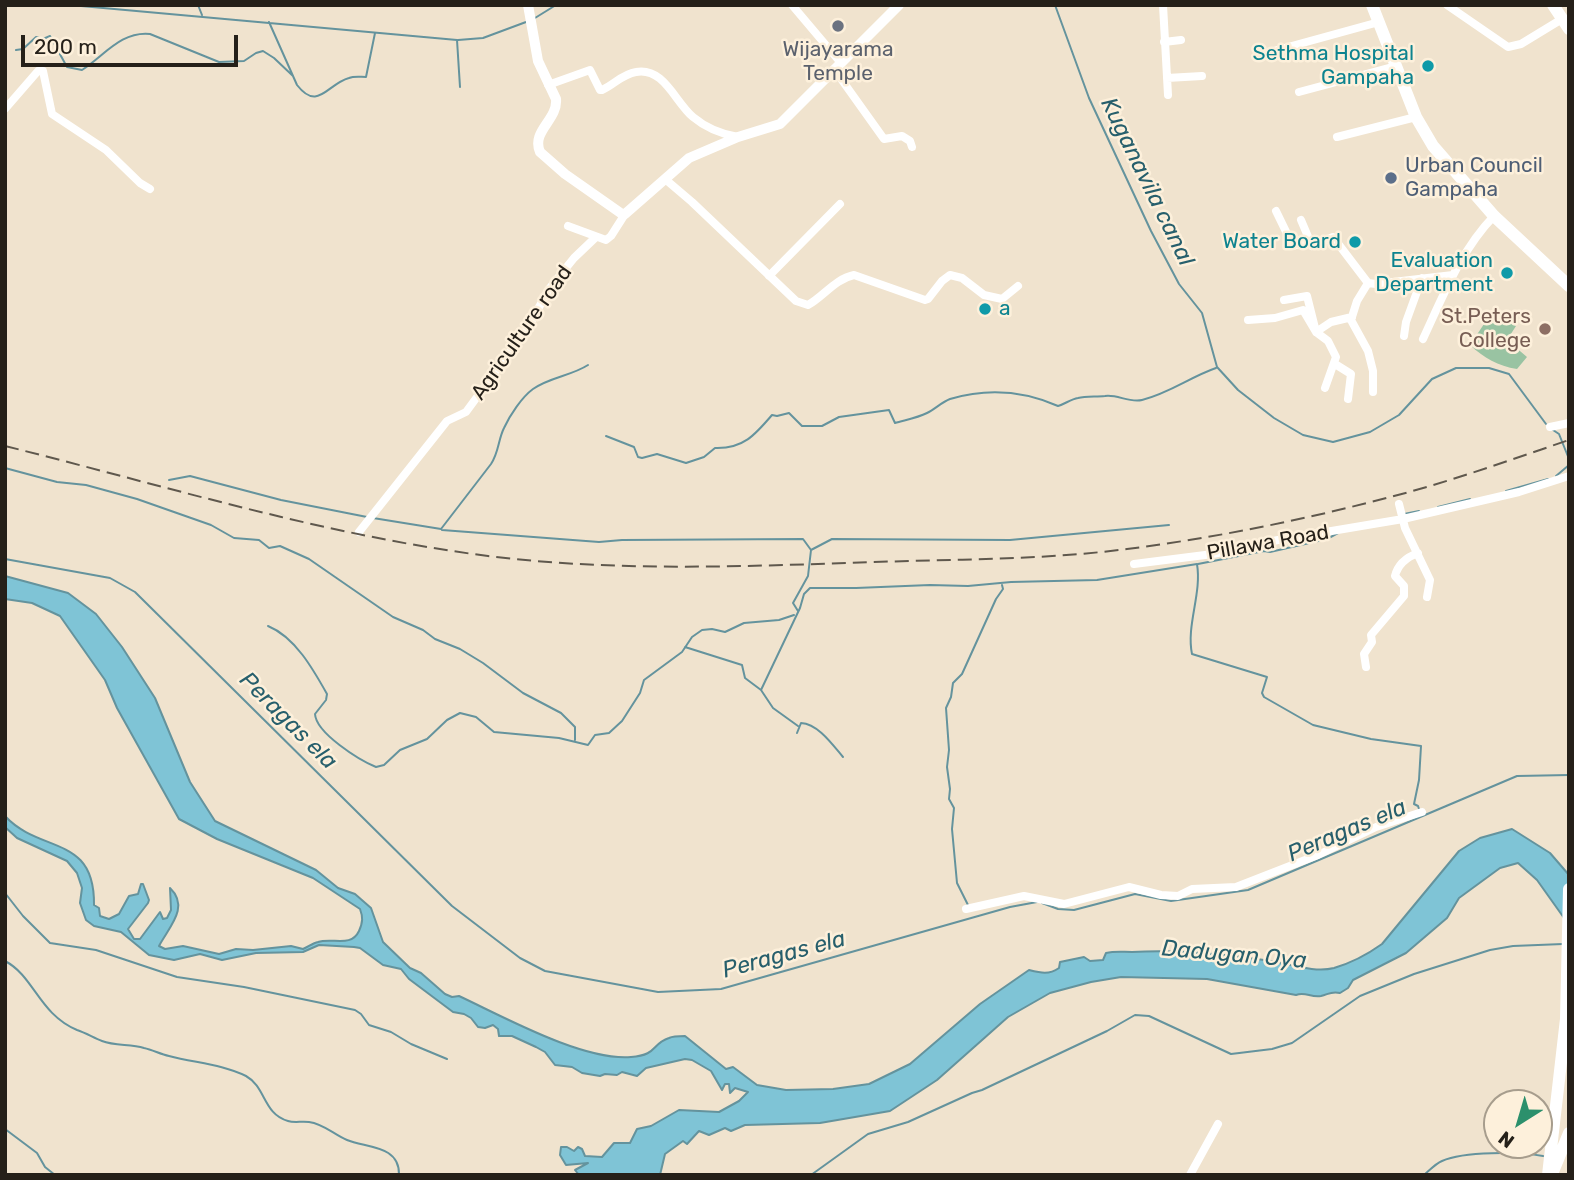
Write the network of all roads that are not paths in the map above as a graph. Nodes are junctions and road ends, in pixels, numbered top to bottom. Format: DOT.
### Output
graph roads {
  1 [pos="792,5"];
  2 [pos="899,5"];
  3 [pos="1164,5"];
  4 [pos="1372,5"];
  5 [pos="1447,5"];
  6 [pos="1553,5"];
  7 [pos="528,7"];
  8 [pos="1379,22"];
  9 [pos="1565,24"];
  10 [pos="1181,40"];
  11 [pos="1164,42"];
  12 [pos="1259,55"];
  13 [pos="1396,65"];
  14 [pos="838,66"];
  15 [pos="1202,76"];
  16 [pos="1167,78"];
  17 [pos="548,85"];
  18 [pos="1299,92"];
  19 [pos="1168,95"];
  20 [pos="5,109"];
  21 [pos="1416,117"];
  22 [pos="738,137"];
  23 [pos="1337,137"];
  24 [pos="912,147"];
  25 [pos="665,179"];
  26 [pos="150,189"];
  27 [pos="840,204"];
  28 [pos="1276,211"];
  29 [pos="625,214"];
  30 [pos="1494,216"];
  31 [pos="1301,220"];
  32 [pos="568,226"];
  33 [pos="596,237"];
  34 [pos="1310,241"];
  35 [pos="1453,275"];
  36 [pos="769,276"];
  37 [pos="1422,278"];
  38 [pos="1368,283"];
  39 [pos="1018,286"];
  40 [pos="1569,286"];
  41 [pos="1284,300"];
  42 [pos="1352,317"];
  43 [pos="1248,320"];
  44 [pos="1316,332"];
  45 [pos="1404,336"];
  46 [pos="1423,339"];
  47 [pos="1335,364"];
  48 [pos="1325,388"];
  49 [pos="1373,392"];
  50 [pos="1348,399"];
  51 [pos="1569,423"];
  52 [pos="1550,426"];
  53 [pos="1569,476"];
  54 [pos="1401,513"];
  55 [pos="359,532"];
  56 [pos="1419,553"];
  57 [pos="1134,564"];
  58 [pos="1427,597"];
  59 [pos="1366,667"];
  60 [pos="1422,812"];
  61 [pos="1569,890"];
  62 [pos="966,909"];
  63 [pos="1218,1124"];
  64 [pos="1569,1133"];
  65 [pos="1190,1175"];
  66 [pos="1550,1175"];
  1 -- 14 [label="street"];
  2 -- 14 [label="street"];
  3 -- 11 [label="street"];
  4 -- 8 [label="main road"];
  5 -- 9 [label="street"];
  6 -- 9 [label="main road"];
  7 -- 17 [label="street"];
  8 -- 12 [label="street"];
  8 -- 13 [label="main road"];
  10 -- 11 [label="street"];
  11 -- 16 [label="street"];
  13 -- 18 [label="street"];
  13 -- 21 [label="main road"];
  14 -- 22 [label="street"];
  14 -- 24 [label="street"];
  15 -- 16 [label="street"];
  16 -- 19 [label="street"];
  17 -- 22 [label="street"];
  17 -- 29 [label="street"];
  20 -- 26 [label="street"];
  21 -- 23 [label="street"];
  21 -- 30 [label="main road"];
  22 -- 25 [label="street"];
  25 -- 29 [label="street"];
  25 -- 36 [label="street"];
  27 -- 36 [label="street"];
  28 -- 34 [label="street"];
  29 -- 33 [label="street, Agriculture road"];
  30 -- 35 [label="street"];
  30 -- 40 [label="main road"];
  31 -- 34 [label="street"];
  32 -- 33 [label="street"];
  33 -- 55 [label="street, Agriculture road"];
  34 -- 38 [label="street"];
  35 -- 37 [label="street"];
  35 -- 46 [label="street"];
  36 -- 39 [label="street"];
  37 -- 38 [label="street"];
  37 -- 45 [label="street"];
  38 -- 42 [label="street"];
  41 -- 44 [label="street"];
  42 -- 44 [label="street"];
  42 -- 49 [label="street"];
  43 -- 44 [label="street"];
  44 -- 47 [label="street"];
  47 -- 48 [label="street"];
  47 -- 50 [label="street"];
  51 -- 52 [label="street"];
  53 -- 54 [label="street, Pillawa Road"];
  54 -- 56 [label="street"];
  54 -- 57 [label="street, Pillawa Road"];
  56 -- 58 [label="street"];
  56 -- 59 [label="street"];
  60 -- 62 [label="street"];
  61 -- 66 [label="main road"];
  63 -- 65 [label="street"];
  64 -- 66 [label="main road"];
}
